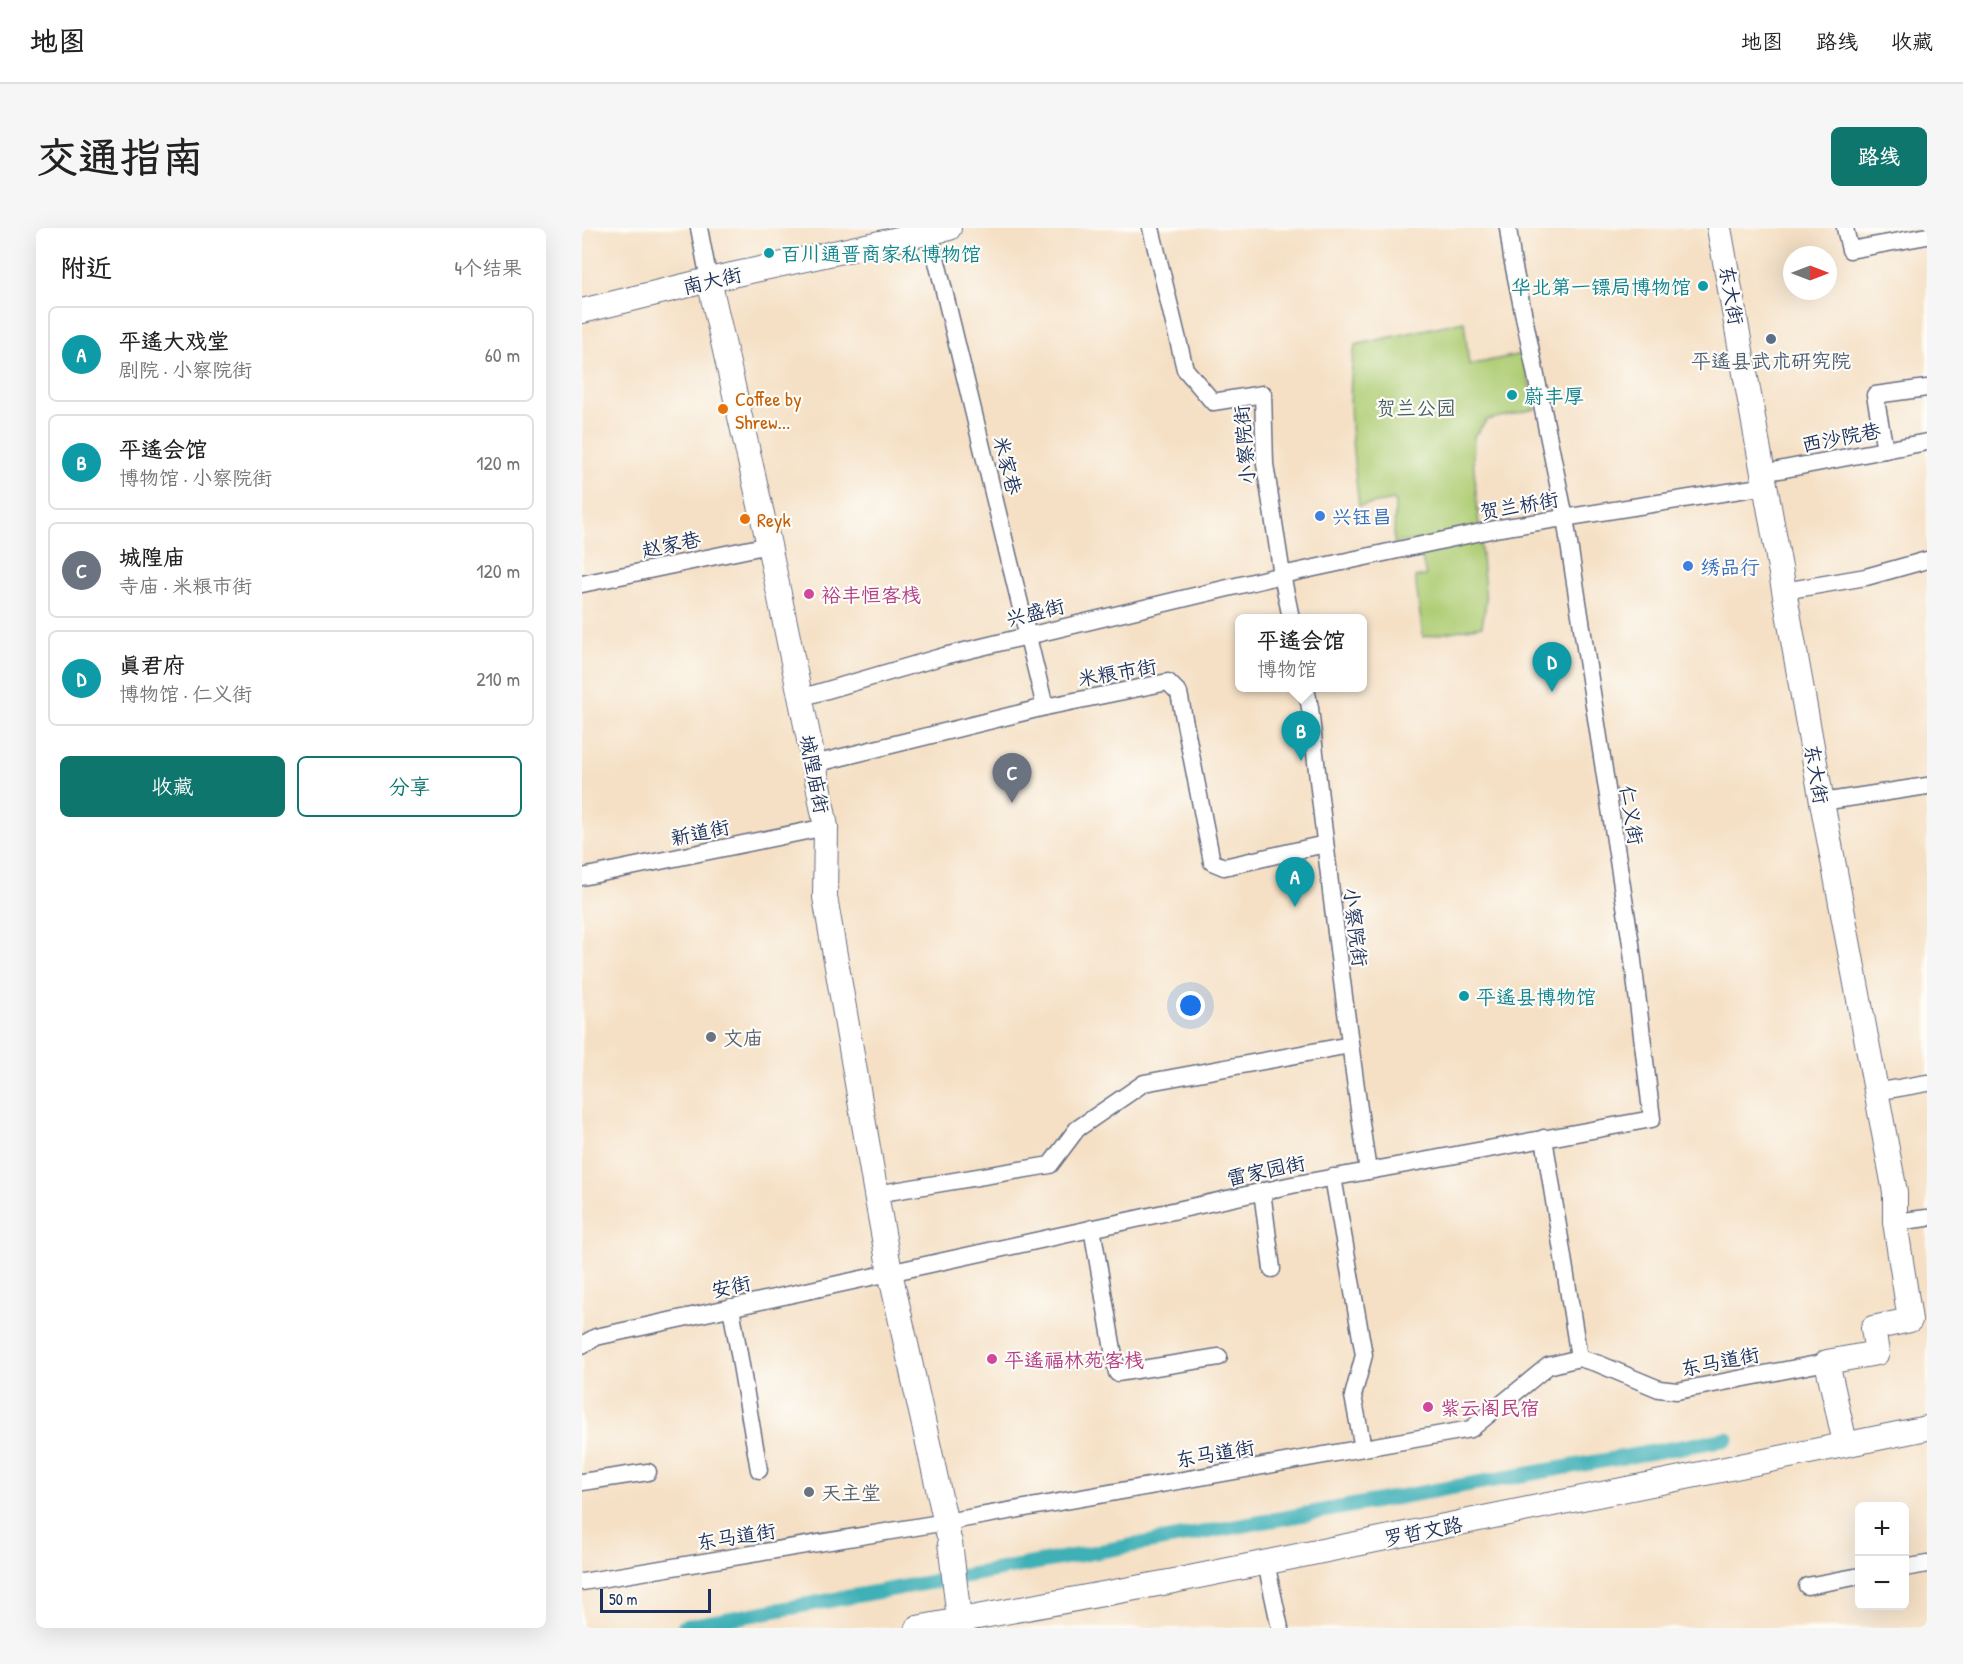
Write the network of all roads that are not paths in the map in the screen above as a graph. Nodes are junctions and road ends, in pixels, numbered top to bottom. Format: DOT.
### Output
graph roads {
  1 [pos="699,228"];
  2 [pos="1151,228"];
  3 [pos="1508,228"];
  4 [pos="1719,228"];
  5 [pos="1845,228"];
  6 [pos="939,230"];
  7 [pos="1927,236"];
  8 [pos="709,280"];
  9 [pos="582,311"];
  10 [pos="1927,388"];
  11 [pos="1927,442"];
  12 [pos="1885,450"];
  13 [pos="1765,479"];
  14 [pos="1565,518"];
  15 [pos="769,545"];
  16 [pos="1927,560"];
  17 [pos="1282,575"];
  18 [pos="582,584"];
  19 [pos="1784,591"];
  20 [pos="1290,614"];
  21 [pos="1028,635"];
  22 [pos="1307,692"];
  23 [pos="800,699"];
  24 [pos="1045,707"];
  25 [pos="814,764"];
  26 [pos="1927,786"];
  27 [pos="1822,802"];
  28 [pos="826,827"];
  29 [pos="1325,844"];
  30 [pos="582,878"];
  31 [pos="1350,1045"];
  32 [pos="1927,1083"];
  33 [pos="1876,1092"];
  34 [pos="1652,1119"];
  35 [pos="1544,1138"];
  36 [pos="1368,1171"];
  37 [pos="1333,1177"];
  38 [pos="1262,1191"];
  39 [pos="876,1194"];
  40 [pos="1927,1218"];
  41 [pos="1895,1222"];
  42 [pos="1092,1228"];
  43 [pos="1272,1269"];
  44 [pos="890,1272"];
  45 [pos="731,1307"];
  46 [pos="1919,1320"];
  47 [pos="582,1345"];
  48 [pos="1219,1357"];
  49 [pos="1579,1358"];
  50 [pos="1827,1362"];
  51 [pos="1927,1428"];
  52 [pos="1845,1443"];
  53 [pos="1363,1448"];
  54 [pos="759,1470"];
  55 [pos="648,1472"];
  56 [pos="582,1482"];
  57 [pos="948,1532"];
  58 [pos="1266,1563"];
  59 [pos="1927,1564"];
  60 [pos="1909,1567"];
  61 [pos="1855,1577"];
  62 [pos="582,1582"];
  63 [pos="1807,1586"];
  64 [pos="959,1619"];
  65 [pos="917,1628"];
  66 [pos="1280,1628"];
  1 -- 8 [label="street"];
  2 -- 17 [label="street, 小察院街"];
  3 -- 14 [label="street, 仁义街"];
  4 -- 13 [label="street, 东大街"];
  5 -- 7 [label="street"];
  6 -- 8 [label="street, 南大街"];
  6 -- 21 [label="street, 米家巷"];
  8 -- 9 [label="street, 南大街"];
  8 -- 15 [label="street, 城隍庙街"];
  10 -- 12 [label="street"];
  11 -- 12 [label="street, 西沙院巷"];
  12 -- 13 [label="street, 西沙院巷"];
  13 -- 14 [label="street, 贺兰桥街"];
  13 -- 19 [label="street, 东大街"];
  14 -- 17 [label="street, 贺兰桥街"];
  14 -- 34 [label="street, 仁义街"];
  15 -- 18 [label="street, 赵家巷"];
  15 -- 23 [label="street, 城隍庙街"];
  16 -- 19 [label="street"];
  17 -- 20 [label="street, 小察院街"];
  17 -- 21 [label="street, 兴盛街"];
  19 -- 27 [label="street, 东大街"];
  21 -- 23 [label="street, 兴盛街"];
  21 -- 24 [label="street, 米家巷"];
  22 -- 29 [label="street, 小察院街"];
  23 -- 25 [label="street, 城隍庙街"];
  24 -- 25 [label="street, 米粮市街"];
  24 -- 29 [label="street, 米粮市街"];
  25 -- 28 [label="street, 城隍庙街"];
  26 -- 27 [label="street"];
  27 -- 33 [label="street, 东大街"];
  28 -- 30 [label="street, 新道街"];
  28 -- 39 [label="street, 城隍庙街"];
  29 -- 31 [label="street, 小察院街"];
  31 -- 36 [label="street, 小察院街"];
  31 -- 39 [label="street"];
  32 -- 33 [label="street"];
  33 -- 41 [label="street, 东大街"];
  34 -- 35 [label="street, 雷家园街"];
  35 -- 36 [label="street, 雷家园街"];
  35 -- 49 [label="street"];
  36 -- 37 [label="street, 雷家园街"];
  37 -- 38 [label="street, 雷家园街"];
  37 -- 53 [label="street"];
  38 -- 42 [label="street, 雷家园街"];
  38 -- 43 [label="street"];
  39 -- 44 [label="street, 城隍庙街"];
  40 -- 41 [label="street"];
  41 -- 46 [label="street, 东大街"];
  42 -- 44 [label="street, 雷家园街"];
  42 -- 48 [label="street"];
  44 -- 45 [label="street, 安街"];
  44 -- 57 [label="street, 城隍庙街"];
  45 -- 47 [label="street, 安街"];
  45 -- 54 [label="street"];
  46 -- 50 [label="street"];
  49 -- 50 [label="street, 东马道街"];
  49 -- 53 [label="street, 东马道街"];
  50 -- 52 [label="street"];
  51 -- 52 [label="street, 罗哲文路"];
  52 -- 58 [label="street, 罗哲文路"];
  53 -- 57 [label="street, 东马道街"];
  55 -- 56 [label="street"];
  57 -- 62 [label="street, 东马道街"];
  57 -- 64 [label="street, 城隍庙街"];
  58 -- 64 [label="street, 罗哲文路"];
  58 -- 66 [label="street"];
  59 -- 60 [label="street"];
  61 -- 63 [label="street"];
  64 -- 65 [label="street, 罗哲文路"];
}
